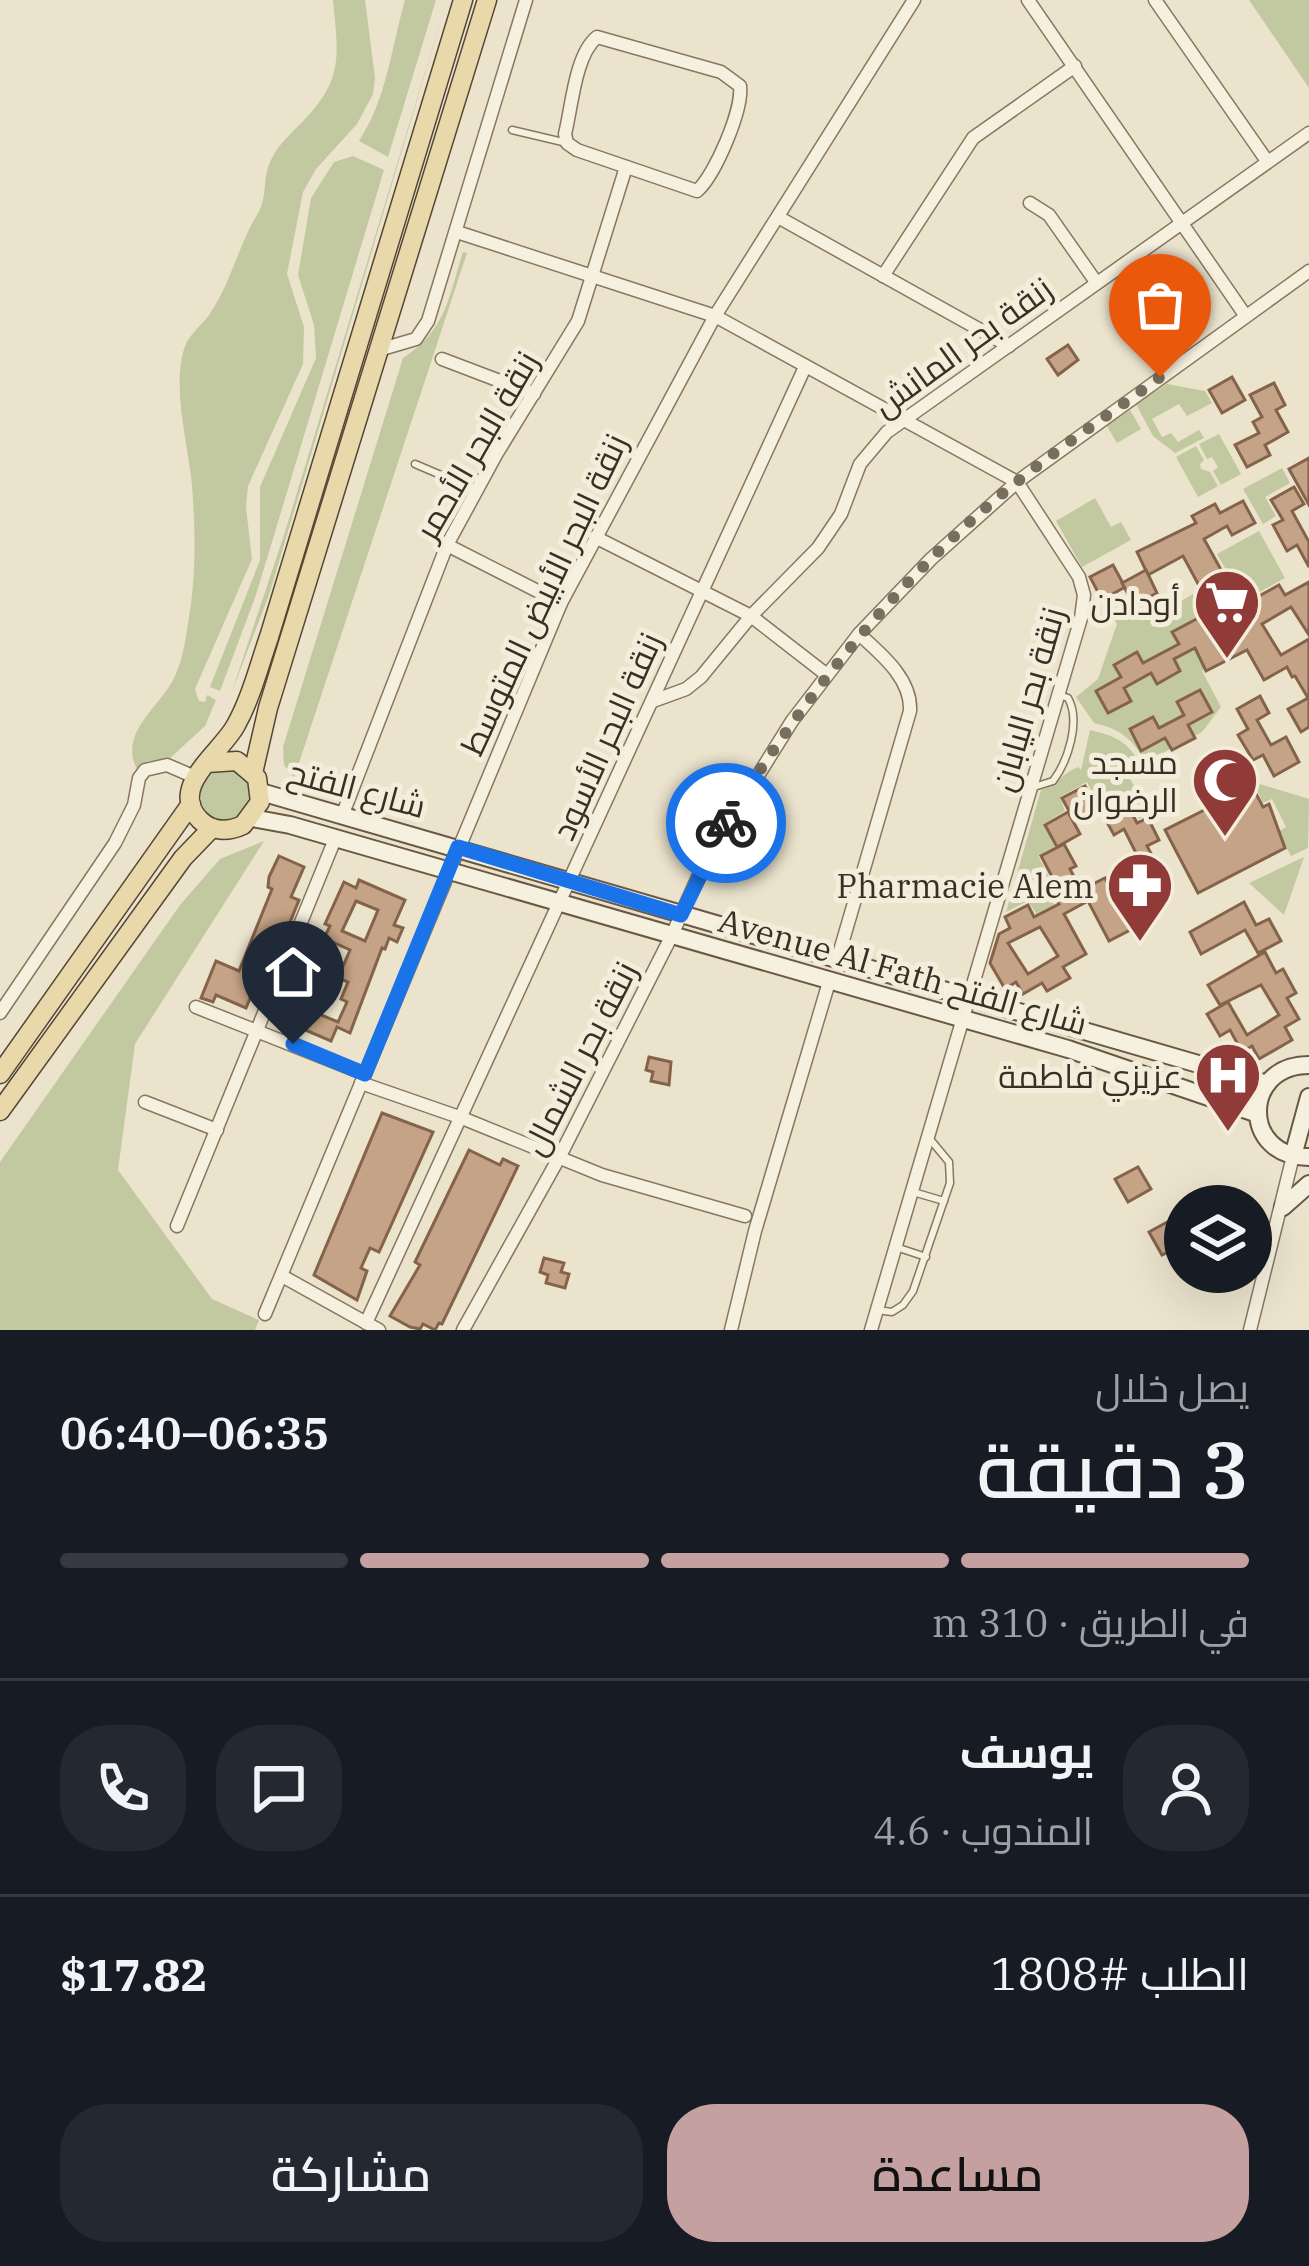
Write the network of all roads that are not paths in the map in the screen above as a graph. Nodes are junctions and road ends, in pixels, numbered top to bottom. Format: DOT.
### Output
graph roads {
  1 [pos="463,0"];
  2 [pos="488,0"];
  3 [pos="526,0"];
  4 [pos="914,0"];
  5 [pos="1028,0"];
  6 [pos="1159,1"];
  7 [pos="1075,66"];
  8 [pos="512,130"];
  9 [pos="1309,133"];
  10 [pos="567,143"];
  11 [pos="1268,161"];
  12 [pos="626,167"];
  13 [pos="1030,203"];
  14 [pos="778,217"];
  15 [pos="1184,223"];
  16 [pos="457,232"];
  17 [pos="1309,271"];
  18 [pos="883,276"];
  19 [pos="592,277"];
  20 [pos="1096,282"];
  21 [pos="1245,315"];
  22 [pos="715,316"];
  23 [pos="1009,346"];
  24 [pos="382,349"];
  25 [pos="442,359"];
  26 [pos="805,367"];
  27 [pos="534,394"];
  28 [pos="905,420"];
  29 [pos="415,464"];
  30 [pos="1017,482"];
  31 [pos="476,490"];
  32 [pos="595,537"];
  33 [pos="447,544"];
  34 [pos="700,592"];
  35 [pos="561,603"];
  36 [pos="751,616"];
  37 [pos="860,634"];
  38 [pos="827,674"];
  39 [pos="1058,695"];
  40 [pos="653,700"];
  41 [pos="201,770"];
  42 [pos="253,772"];
  43 [pos="1030,787"];
  44 [pos="261,792"];
  45 [pos="190,804"];
  46 [pos="342,816"];
  47 [pos="252,818"];
  48 [pos="212,828"];
  49 [pos="335,839"];
  50 [pos="458,847"];
  51 [pos="450,871"];
  52 [pos="571,880"];
  53 [pos="560,902"];
  54 [pos="681,915"];
  55 [pos="672,935"];
  56 [pos="836,961"];
  57 [pos="829,982"];
  58 [pos="968,994"];
  59 [pos="196,1007"];
  60 [pos="1,1011"];
  61 [pos="962,1021"];
  62 [pos="257,1029"];
  63 [pos="1309,1065"];
  64 [pos="0,1074"];
  65 [pos="363,1079"];
  66 [pos="1267,1084"];
  67 [pos="1309,1097"];
  68 [pos="146,1102"];
  69 [pos="0,1112"];
  70 [pos="1258,1114"];
  71 [pos="462,1118"];
  72 [pos="217,1130"];
  73 [pos="928,1137"];
  74 [pos="560,1156"];
  75 [pos="1301,1156"];
  76 [pos="1309,1184"];
  77 [pos="913,1192"];
  78 [pos="945,1202"];
  79 [pos="1283,1207"];
  80 [pos="762,1209"];
  81 [pos="745,1216"];
  82 [pos="176,1226"];
  83 [pos="755,1231"];
  84 [pos="896,1247"];
  85 [pos="926,1257"];
  86 [pos="282,1276"];
  87 [pos="878,1310"];
  88 [pos="265,1314"];
  89 [pos="372,1326"];
  90 [pos="463,1330"];
  91 [pos="731,1330"];
  92 [pos="871,1330"];
  93 [pos="1250,1330"];
  1 -- 41 [label="main road"];
  2 -- 24 [label="main road"];
  3 -- 16 [label="street"];
  4 -- 14 [label="street, زنقة البحر الأبيض المتوسط"];
  5 -- 7 [label="street"];
  6 -- 11 [label="street"];
  7 -- 15 [label="street"];
  7 -- 18 [label="street"];
  8 -- 10 [label="lane"];
  9 -- 11 [label="street, زنقة بحر المانش"];
  10 -- 12 [label="street"];
  10 -- 12 [label="street"];
  11 -- 15 [label="street, زنقة بحر المانش"];
  12 -- 19 [label="street, زنقة البحر الأحمر"];
  13 -- 20 [label="street"];
  14 -- 18 [label="street"];
  14 -- 22 [label="street, زنقة البحر الأبيض المتوسط"];
  15 -- 20 [label="street, زنقة بحر المانش"];
  15 -- 21 [label="street"];
  16 -- 19 [label="street, زنقة بحر اليابان"];
  16 -- 24 [label="street"];
  17 -- 21 [label="street, زنقة بحر الشمال"];
  18 -- 23 [label="street"];
  19 -- 22 [label="street, زنقة بحر اليابان"];
  19 -- 27 [label="street, زنقة البحر الأحمر"];
  20 -- 23 [label="street, زنقة بحر المانش"];
  21 -- 30 [label="street, زنقة بحر الشمال"];
  22 -- 26 [label="street, زنقة بحر اليابان"];
  22 -- 32 [label="street, زنقة البحر الأبيض المتوسط"];
  23 -- 28 [label="street, زنقة بحر المانش"];
  24 -- 42 [label="main road"];
  25 -- 27 [label="street"];
  26 -- 28 [label="street, زنقة بحر اليابان"];
  26 -- 34 [label="street, زنقة البحر الأسود"];
  27 -- 31 [label="street, زنقة البحر الأحمر"];
  28 -- 30 [label="street, زنقة بحر اليابان"];
  28 -- 36 [label="street, زنقة بحر المانش"];
  29 -- 31 [label="lane"];
  30 -- 37 [label="street, زنقة بحر الشمال"];
  30 -- 39 [label="street, زنقة بحر اليابان"];
  31 -- 33 [label="street, زنقة البحر الأحمر"];
  32 -- 34 [label="street"];
  32 -- 35 [label="street, زنقة البحر الأبيض المتوسط"];
  33 -- 35 [label="street"];
  33 -- 46 [label="street, زنقة البحر الأحمر"];
  34 -- 36 [label="street"];
  34 -- 40 [label="street, زنقة البحر الأسود"];
  35 -- 50 [label="street, زنقة البحر الأبيض المتوسط"];
  36 -- 38 [label="street"];
  36 -- 40 [label="street, زنقة بحر المانش"];
  37 -- 38 [label="street, زنقة بحر الشمال"];
  37 -- 56 [label="street"];
  38 -- 54 [label="street, زنقة بحر الشمال"];
  39 -- 43 [label="street, زنقة بحر اليابان"];
  39 -- 43 [label="lane"];
  40 -- 52 [label="street, زنقة البحر الأسود"];
  41 -- 42 [label="main road"];
  41 -- 45 [label="main road"];
  41 -- 60 [label="street"];
  42 -- 44 [label="main road"];
  43 -- 58 [label="street, زنقة بحر اليابان"];
  44 -- 46 [label="street, شارع الفتح"];
  44 -- 47 [label="main road"];
  45 -- 48 [label="main road"];
  45 -- 64 [label="main road"];
  46 -- 50 [label="street, شارع الفتح"];
  47 -- 48 [label="main road"];
  47 -- 49 [label="street, Avenue Al Fath شارع الفتح"];
  48 -- 69 [label="main road"];
  49 -- 51 [label="street, Avenue Al Fath شارع الفتح"];
  49 -- 62 [label="street"];
  50 -- 51 [label="street, زنقة البحر الأبيض المتوسط"];
  50 -- 52 [label="street, شارع الفتح"];
  51 -- 53 [label="street, Avenue Al Fath شارع الفتح"];
  51 -- 65 [label="street, زنقة البحر الأبيض المتوسط"];
  52 -- 53 [label="street, زنقة البحر الأسود"];
  52 -- 54 [label="street, شارع الفتح"];
  53 -- 55 [label="street, Avenue Al Fath شارع الفتح"];
  53 -- 71 [label="street, زنقة البحر الأسود"];
  54 -- 55 [label="street, زنقة بحر الشمال"];
  54 -- 56 [label="street, شارع الفتح"];
  55 -- 57 [label="street, Avenue Al Fath شارع الفتح"];
  55 -- 74 [label="street, زنقة بحر الشمال"];
  56 -- 58 [label="street, شارع الفتح"];
  57 -- 61 [label="street, Avenue Al Fath شارع الفتح"];
  57 -- 80 [label="street"];
  58 -- 61 [label="street, زنقة بحر اليابان"];
  58 -- 66 [label="street, شارع الفتح"];
  59 -- 62 [label="street"];
  61 -- 70 [label="street, Avenue Al Fath شارع الفتح"];
  61 -- 73 [label="street, زنقة بحر اليابان"];
  62 -- 65 [label="street"];
  62 -- 72 [label="street"];
  63 -- 66 [label="street"];
  65 -- 71 [label="street"];
  65 -- 86 [label="street, زنقة البحر الأبيض المتوسط"];
  66 -- 70 [label="street"];
  67 -- 75 [label="street"];
  68 -- 72 [label="street"];
  70 -- 75 [label="street"];
  71 -- 74 [label="street"];
  71 -- 89 [label="street, زنقة البحر الأسود"];
  72 -- 82 [label="street"];
  73 -- 77 [label="street, زنقة بحر اليابان"];
  73 -- 78 [label="lane"];
  74 -- 81 [label="street"];
  74 -- 90 [label="street, زنقة بحر الشمال"];
  75 -- 79 [label="street"];
  76 -- 79 [label="street"];
  77 -- 78 [label="lane"];
  77 -- 84 [label="street, زنقة بحر اليابان"];
  78 -- 85 [label="lane"];
  79 -- 93 [label="street"];
  80 -- 81 [label="street"];
  80 -- 83 [label="street"];
  81 -- 83 [label="street"];
  83 -- 91 [label="street"];
  84 -- 85 [label="lane"];
  84 -- 87 [label="street, زنقة بحر اليابان"];
  85 -- 87 [label="lane"];
  86 -- 88 [label="street, زنقة البحر الأبيض المتوسط"];
  86 -- 89 [label="street"];
  87 -- 92 [label="street, زنقة بحر اليابان"];
}
